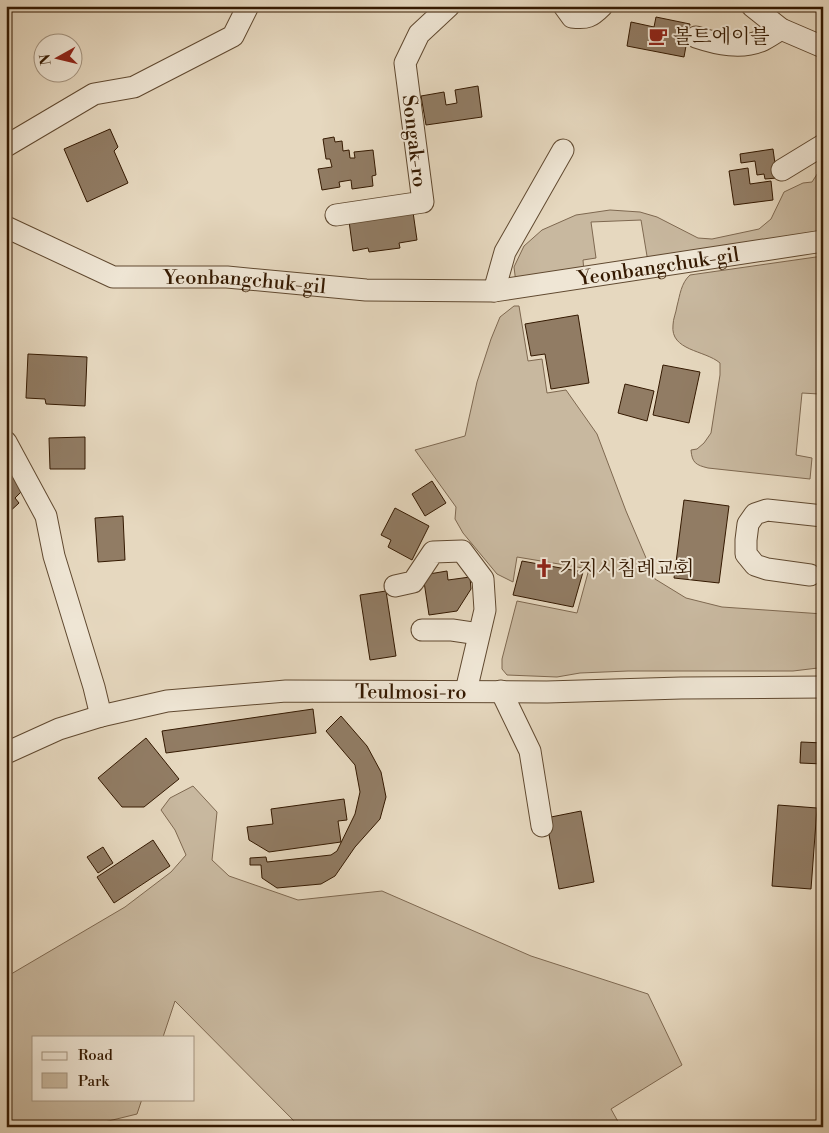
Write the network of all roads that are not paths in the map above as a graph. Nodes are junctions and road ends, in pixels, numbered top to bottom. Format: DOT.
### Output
graph roads {
  1 [pos="248,6"];
  2 [pos="564,6"];
  3 [pos="602,6"];
  4 [pos="752,6"];
  5 [pos="447,7"];
  6 [pos="781,29"];
  7 [pos="696,37"];
  8 [pos="823,47"];
  9 [pos="823,145"];
  10 [pos="6,146"];
  11 [pos="564,150"];
  12 [pos="782,170"];
  13 [pos="336,215"];
  14 [pos="6,227"];
  15 [pos="823,241"];
  16 [pos="494,291"];
  17 [pos="6,442"];
  18 [pos="823,516"];
  19 [pos="810,575"];
  20 [pos="395,586"];
  21 [pos="422,630"];
  22 [pos="479,634"];
  23 [pos="823,687"];
  24 [pos="466,691"];
  25 [pos="501,691"];
  26 [pos="101,716"];
  27 [pos="6,753"];
  28 [pos="542,826"];
  1 -- 10 [label="street"];
  2 -- 3 [label="street"];
  4 -- 6 [label="street"];
  5 -- 13 [label="street, Songak-ro"];
  6 -- 7 [label="street"];
  6 -- 8 [label="street"];
  9 -- 12 [label="street"];
  11 -- 16 [label="street"];
  14 -- 16 [label="street, Yeonbangchuk-gil"];
  15 -- 16 [label="street, Yeonbangchuk-gil"];
  17 -- 26 [label="street"];
  18 -- 19 [label="street"];
  20 -- 22 [label="street"];
  21 -- 22 [label="street"];
  22 -- 24 [label="street"];
  23 -- 25 [label="street, Teulmosi-ro"];
  24 -- 25 [label="street, Teulmosi-ro"];
  24 -- 26 [label="street, Teulmosi-ro"];
  25 -- 28 [label="street"];
  26 -- 27 [label="street, Teulmosi-ro"];
}
